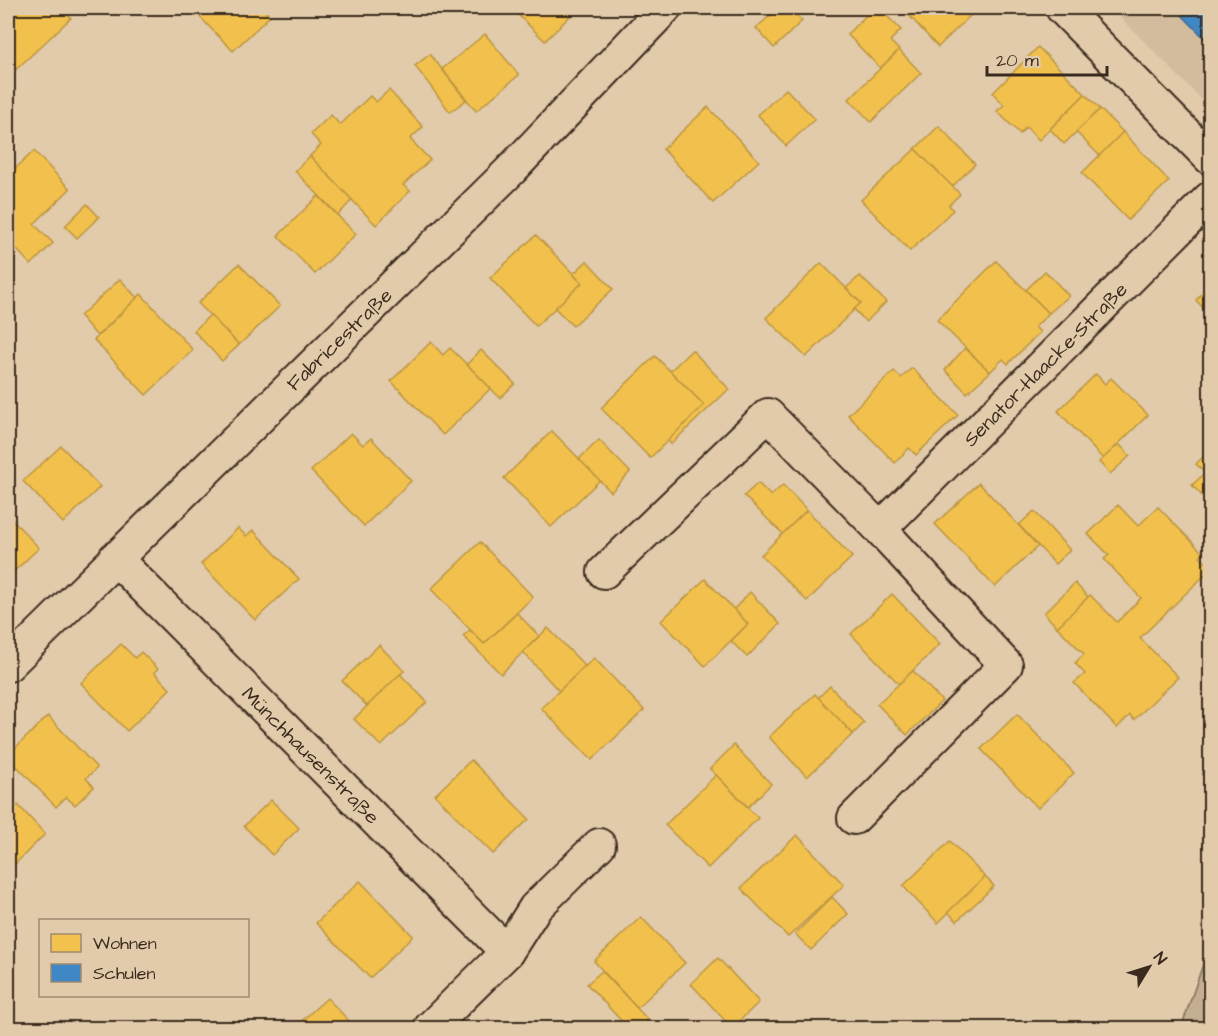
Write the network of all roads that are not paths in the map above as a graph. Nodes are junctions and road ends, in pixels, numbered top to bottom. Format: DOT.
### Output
graph roads {
  1 [pos="665,8"];
  2 [pos="1062,8"];
  3 [pos="1210,158"];
  4 [pos="1210,198"];
  5 [pos="880,529"];
  6 [pos="115,558"];
  7 [pos="604,572"];
  8 [pos="8,665"];
  9 [pos="854,818"];
  10 [pos="599,845"];
  11 [pos="507,952"];
  12 [pos="430,1029"];
  1 -- 6 [label="street, Fabricestraße"];
  2 -- 3 [label="street"];
  4 -- 5 [label="street, Senator-Haacke-Straße"];
  5 -- 7 [label="street"];
  5 -- 9 [label="street"];
  6 -- 8 [label="street, Fabricestraße"];
  6 -- 11 [label="street, Münchhausenstraße"];
  10 -- 11 [label="street"];
  11 -- 12 [label="street"];
}
